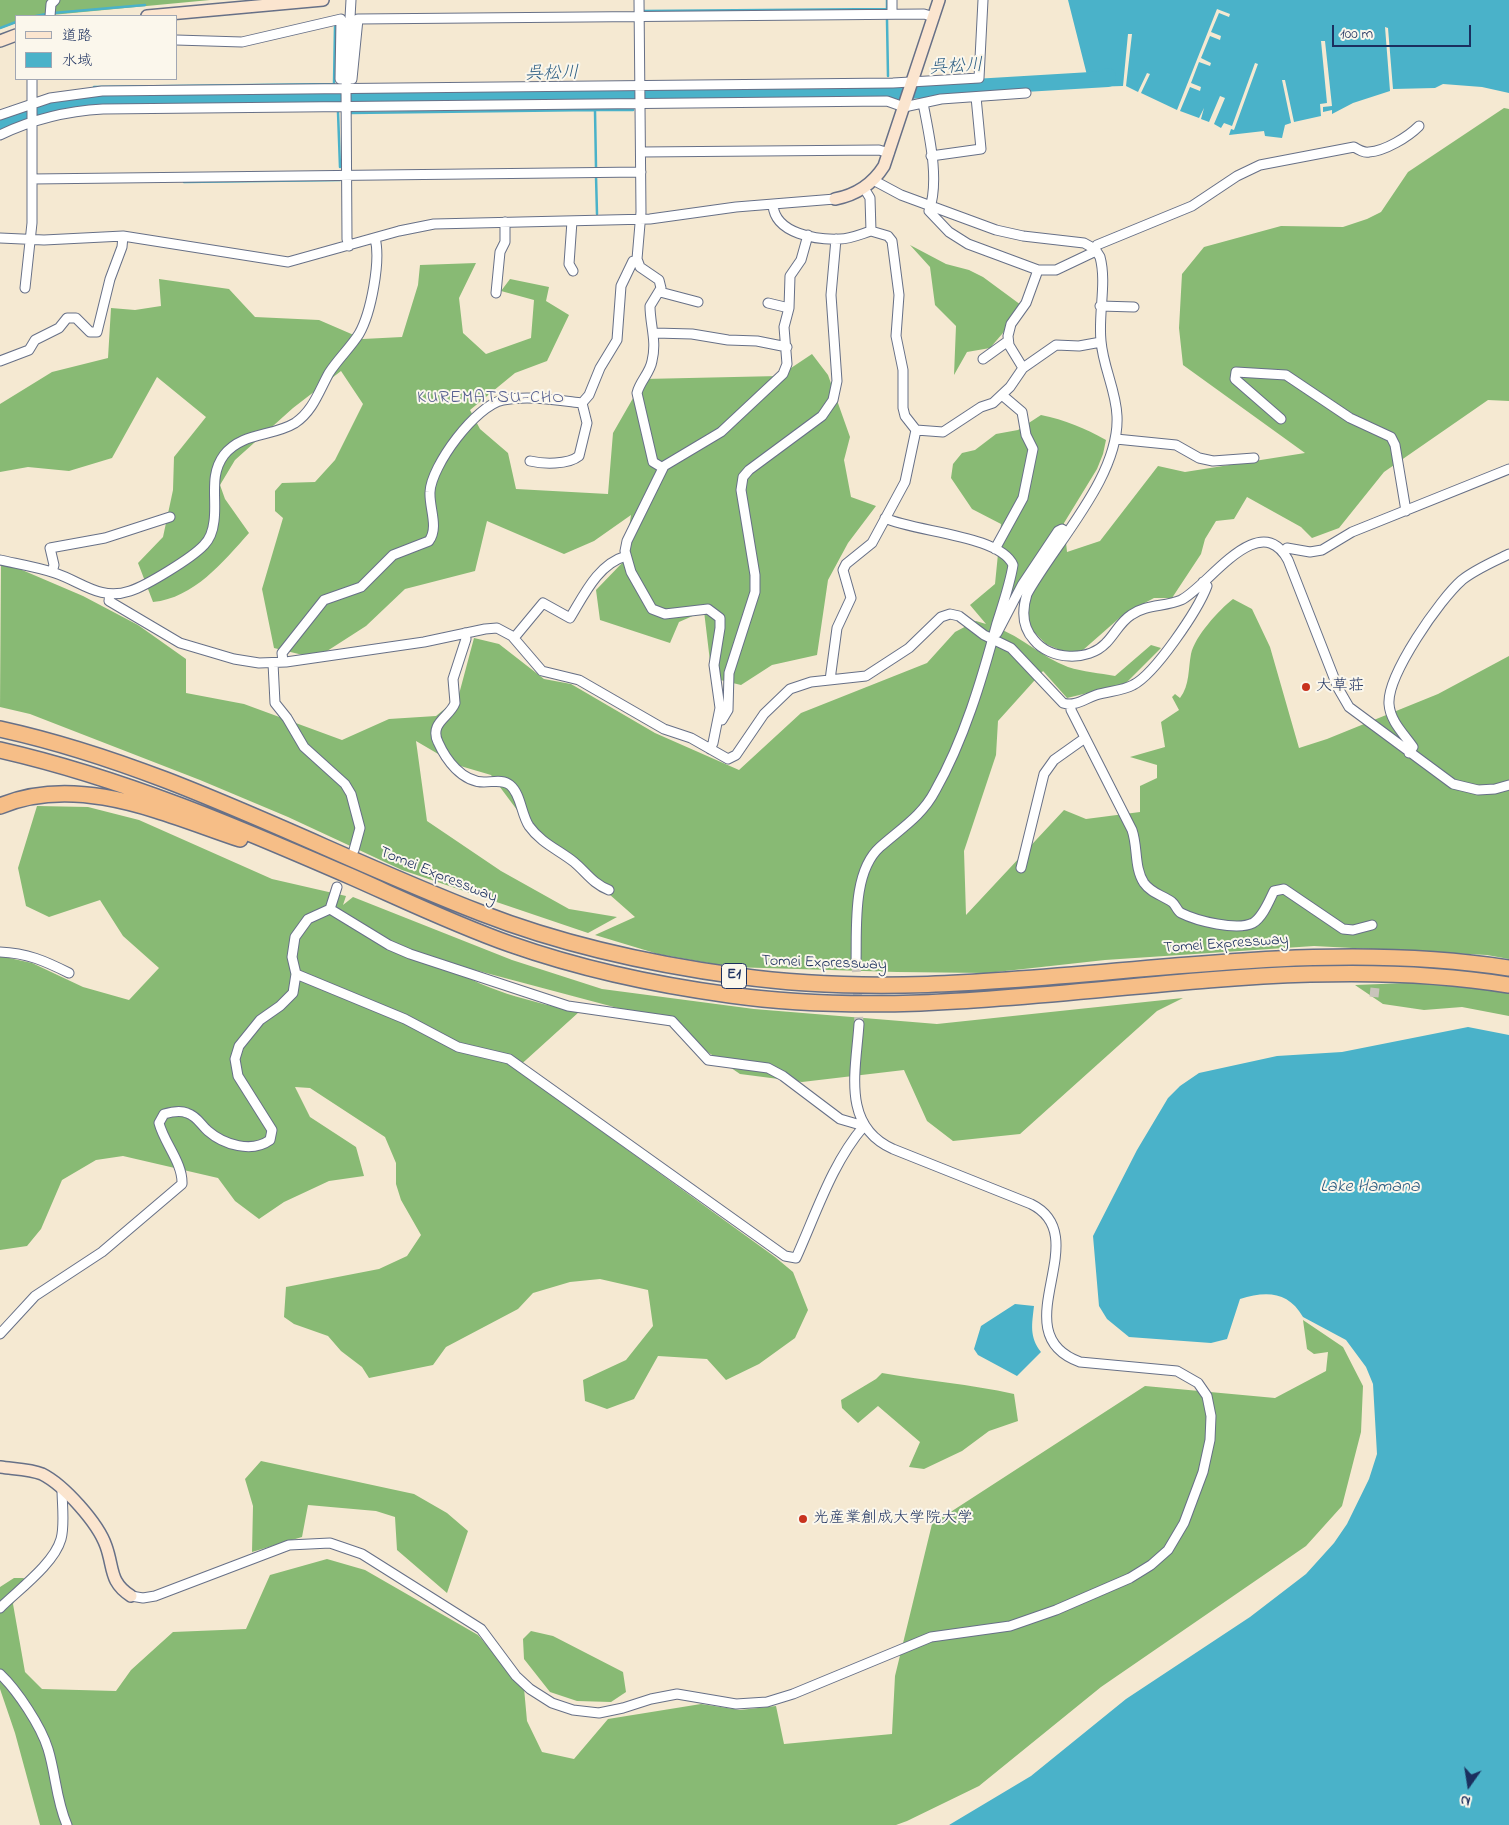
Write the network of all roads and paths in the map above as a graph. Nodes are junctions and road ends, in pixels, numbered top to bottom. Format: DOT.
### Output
graph roads {
  1 [pos="55,0"];
  2 [pos="323,0"];
  3 [pos="351,0"];
  4 [pos="639,0"];
  5 [pos="892,0"];
  6 [pos="939,0"];
  7 [pos="982,0"];
  8 [pos="892,14"];
  9 [pos="50,15"];
  10 [pos="157,15"];
  11 [pos="640,16"];
  12 [pos="934,17"];
  13 [pos="15,34"];
  14 [pos="178,40"];
  15 [pos="0,41"];
  16 [pos="32,80"];
  17 [pos="912,82"];
  18 [pos="346,86"];
  19 [pos="640,87"];
  20 [pos="1026,93"];
  21 [pos="976,97"];
  22 [pos="640,103"];
  23 [pos="923,103"];
  24 [pos="32,104"];
  25 [pos="905,104"];
  26 [pos="346,106"];
  27 [pos="0,115"];
  28 [pos="32,120"];
  29 [pos="1419,126"];
  30 [pos="0,135"];
  31 [pos="641,152"];
  32 [pos="889,153"];
  33 [pos="931,156"];
  34 [pos="641,172"];
  35 [pos="346,175"];
  36 [pos="32,179"];
  37 [pos="869,184"];
  38 [pos="834,199"];
  39 [pos="773,205"];
  40 [pos="931,206"];
  41 [pos="640,220"];
  42 [pos="572,221"];
  43 [pos="505,222"];
  44 [pos="871,231"];
  45 [pos="808,235"];
  46 [pos="122,236"];
  47 [pos="0,238"];
  48 [pos="374,238"];
  49 [pos="31,239"];
  50 [pos="836,239"];
  51 [pos="348,246"];
  52 [pos="1095,250"];
  53 [pos="637,260"];
  54 [pos="1038,270"];
  55 [pos="573,271"];
  56 [pos="25,288"];
  57 [pos="660,292"];
  58 [pos="496,293"];
  59 [pos="698,302"];
  60 [pos="768,304"];
  61 [pos="1100,306"];
  62 [pos="1134,307"];
  63 [pos="789,308"];
  64 [pos="655,333"];
  65 [pos="1008,341"];
  66 [pos="1101,342"];
  67 [pos="787,347"];
  68 [pos="983,359"];
  69 [pos="0,361"];
  70 [pos="1023,368"];
  71 [pos="1002,395"];
  72 [pos="582,403"];
  73 [pos="1281,419"];
  74 [pos="916,430"];
  75 [pos="1116,439"];
  76 [pos="1254,458"];
  77 [pos="530,461"];
  78 [pos="662,468"];
  79 [pos="1509,469"];
  80 [pos="1406,511"];
  81 [pos="170,517"];
  82 [pos="885,518"];
  83 [pos="1066,532"];
  84 [pos="995,549"];
  85 [pos="1283,552"];
  86 [pos="1509,554"];
  87 [pos="626,556"];
  88 [pos="0,560"];
  89 [pos="52,572"];
  90 [pos="1203,582"];
  91 [pos="110,594"];
  92 [pos="465,633"];
  93 [pos="514,638"];
  94 [pos="993,640"];
  95 [pos="283,662"];
  96 [pos="273,663"];
  97 [pos="830,680"];
  98 [pos="1070,704"];
  99 [pos="718,719"];
  100 [pos="0,729"];
  101 [pos="1085,738"];
  102 [pos="710,749"];
  103 [pos="0,750"];
  104 [pos="1409,753"];
  105 [pos="1509,785"];
  106 [pos="0,806"];
  107 [pos="354,850"];
  108 [pos="1021,868"];
  109 [pos="353,877"];
  110 [pos="337,887"];
  111 [pos="609,890"];
  112 [pos="330,909"];
  113 [pos="1372,925"];
  114 [pos="0,952"];
  115 [pos="856,963"];
  116 [pos="1509,968"];
  117 [pos="69,973"];
  118 [pos="296,974"];
  119 [pos="1509,985"];
  120 [pos="859,1024"];
  121 [pos="864,1126"];
  122 [pos="0,1334"];
  123 [pos="0,1466"];
  124 [pos="62,1489"];
  125 [pos="131,1596"];
  126 [pos="0,1608"];
  127 [pos="0,1674"];
  128 [pos="67,1825"];
  1 -- 9 [label="street"];
  2 -- 10 [label="street"];
  3 -- 18 [label="street"];
  4 -- 11 [label="street"];
  5 -- 8 [label="street"];
  6 -- 12 [label="street"];
  7 -- 17 [label="street"];
  8 -- 11 [label="street"];
  8 -- 12 [label="street"];
  11 -- 18 [label="street"];
  11 -- 19 [label="street"];
  12 -- 17 [label="street"];
  13 -- 15 [label="street"];
  14 -- 18 [label="street"];
  16 -- 24 [label="street"];
  17 -- 19 [label="street"];
  17 -- 25 [label="street"];
  18 -- 19 [label="street"];
  18 -- 24 [label="street"];
  18 -- 26 [label="street"];
  19 -- 22 [label="street"];
  20 -- 21 [label="street"];
  21 -- 23 [label="street"];
  21 -- 33 [label="street"];
  22 -- 25 [label="street"];
  22 -- 26 [label="street"];
  22 -- 31 [label="street"];
  23 -- 25 [label="street"];
  23 -- 33 [label="street"];
  24 -- 27 [label="street"];
  24 -- 28 [label="street"];
  25 -- 32 [label="street"];
  26 -- 28 [label="street"];
  26 -- 35 [label="street"];
  28 -- 30 [label="street"];
  28 -- 36 [label="street"];
  29 -- 52 [label="street"];
  31 -- 32 [label="street"];
  31 -- 34 [label="street"];
  32 -- 37 [label="street"];
  33 -- 40 [label="street"];
  34 -- 35 [label="street"];
  34 -- 41 [label="street"];
  35 -- 36 [label="street"];
  35 -- 51 [label="street"];
  36 -- 49 [label="street"];
  37 -- 38 [label="street"];
  37 -- 40 [label="street"];
  37 -- 44 [label="street"];
  38 -- 39 [label="street"];
  39 -- 41 [label="street"];
  39 -- 45 [label="street"];
  40 -- 52 [label="street"];
  40 -- 54 [label="street"];
  41 -- 42 [label="street"];
  41 -- 53 [label="street"];
  42 -- 43 [label="street"];
  42 -- 55 [label="street"];
  43 -- 48 [label="street"];
  43 -- 58 [label="street"];
  44 -- 50 [label="street"];
  44 -- 74 [label="street"];
  45 -- 50 [label="street"];
  45 -- 63 [label="street"];
  46 -- 49 [label="street"];
  46 -- 51 [label="street"];
  46 -- 69 [label="street"];
  47 -- 49 [label="street"];
  48 -- 51 [label="street"];
  48 -- 91 [label="street"];
  49 -- 56 [label="street"];
  50 -- 99 [label="street"];
  52 -- 54 [label="street"];
  52 -- 61 [label="street"];
  53 -- 57 [label="street"];
  53 -- 72 [label="street"];
  54 -- 65 [label="street"];
  57 -- 59 [label="street"];
  57 -- 64 [label="street"];
  60 -- 63 [label="street"];
  61 -- 62 [label="street"];
  61 -- 66 [label="street"];
  63 -- 67 [label="street"];
  64 -- 67 [label="street"];
  64 -- 78 [label="street"];
  65 -- 68 [label="street"];
  65 -- 70 [label="street"];
  66 -- 70 [label="street"];
  66 -- 75 [label="street"];
  67 -- 78 [label="street"];
  70 -- 71 [label="street"];
  71 -- 74 [label="street"];
  71 -- 84 [label="street"];
  72 -- 77 [label="street"];
  72 -- 95 [label="street"];
  73 -- 80 [label="street"];
  74 -- 82 [label="street"];
  75 -- 76 [label="street"];
  75 -- 83 [label="street"];
  78 -- 87 [label="street"];
  79 -- 80 [label="street"];
  80 -- 85 [label="street"];
  81 -- 89 [label="street"];
  82 -- 84 [label="street"];
  82 -- 97 [label="street"];
  83 -- 90 [label="street"];
  83 -- 94 [label="street"];
  84 -- 94 [label="street"];
  85 -- 90 [label="street"];
  85 -- 104 [label="street"];
  86 -- 104 [label="street"];
  87 -- 93 [label="street"];
  87 -- 99 [label="street"];
  88 -- 89 [label="street"];
  89 -- 91 [label="street"];
  90 -- 98 [label="street"];
  91 -- 96 [label="street"];
  92 -- 93 [label="street"];
  92 -- 95 [label="street"];
  92 -- 111 [label="street"];
  93 -- 102 [label="street"];
  94 -- 97 [label="street"];
  94 -- 98 [label="street"];
  94 -- 115 [label="street"];
  95 -- 96 [label="street"];
  96 -- 107 [label="street"];
  97 -- 102 [label="street"];
  98 -- 101 [label="street"];
  99 -- 102 [label="street"];
  100 -- 116 [label="highway, Tomei Expressway / E1"];
  101 -- 108 [label="street"];
  101 -- 113 [label="street"];
  103 -- 109 [label="highway, Tomei Expressway / E1"];
  104 -- 105 [label="street"];
  106 -- 109 [label="highway"];
  109 -- 119 [label="highway, Tomei Expressway / E1"];
  110 -- 112 [label="street"];
  112 -- 118 [label="street"];
  112 -- 121 [label="street"];
  114 -- 117 [label="street"];
  118 -- 121 [label="street"];
  118 -- 122 [label="street"];
  120 -- 121 [label="street"];
  121 -- 125 [label="street"];
  123 -- 124 [label="street"];
  124 -- 125 [label="street"];
  124 -- 126 [label="street"];
  127 -- 128 [label="street"];
}
